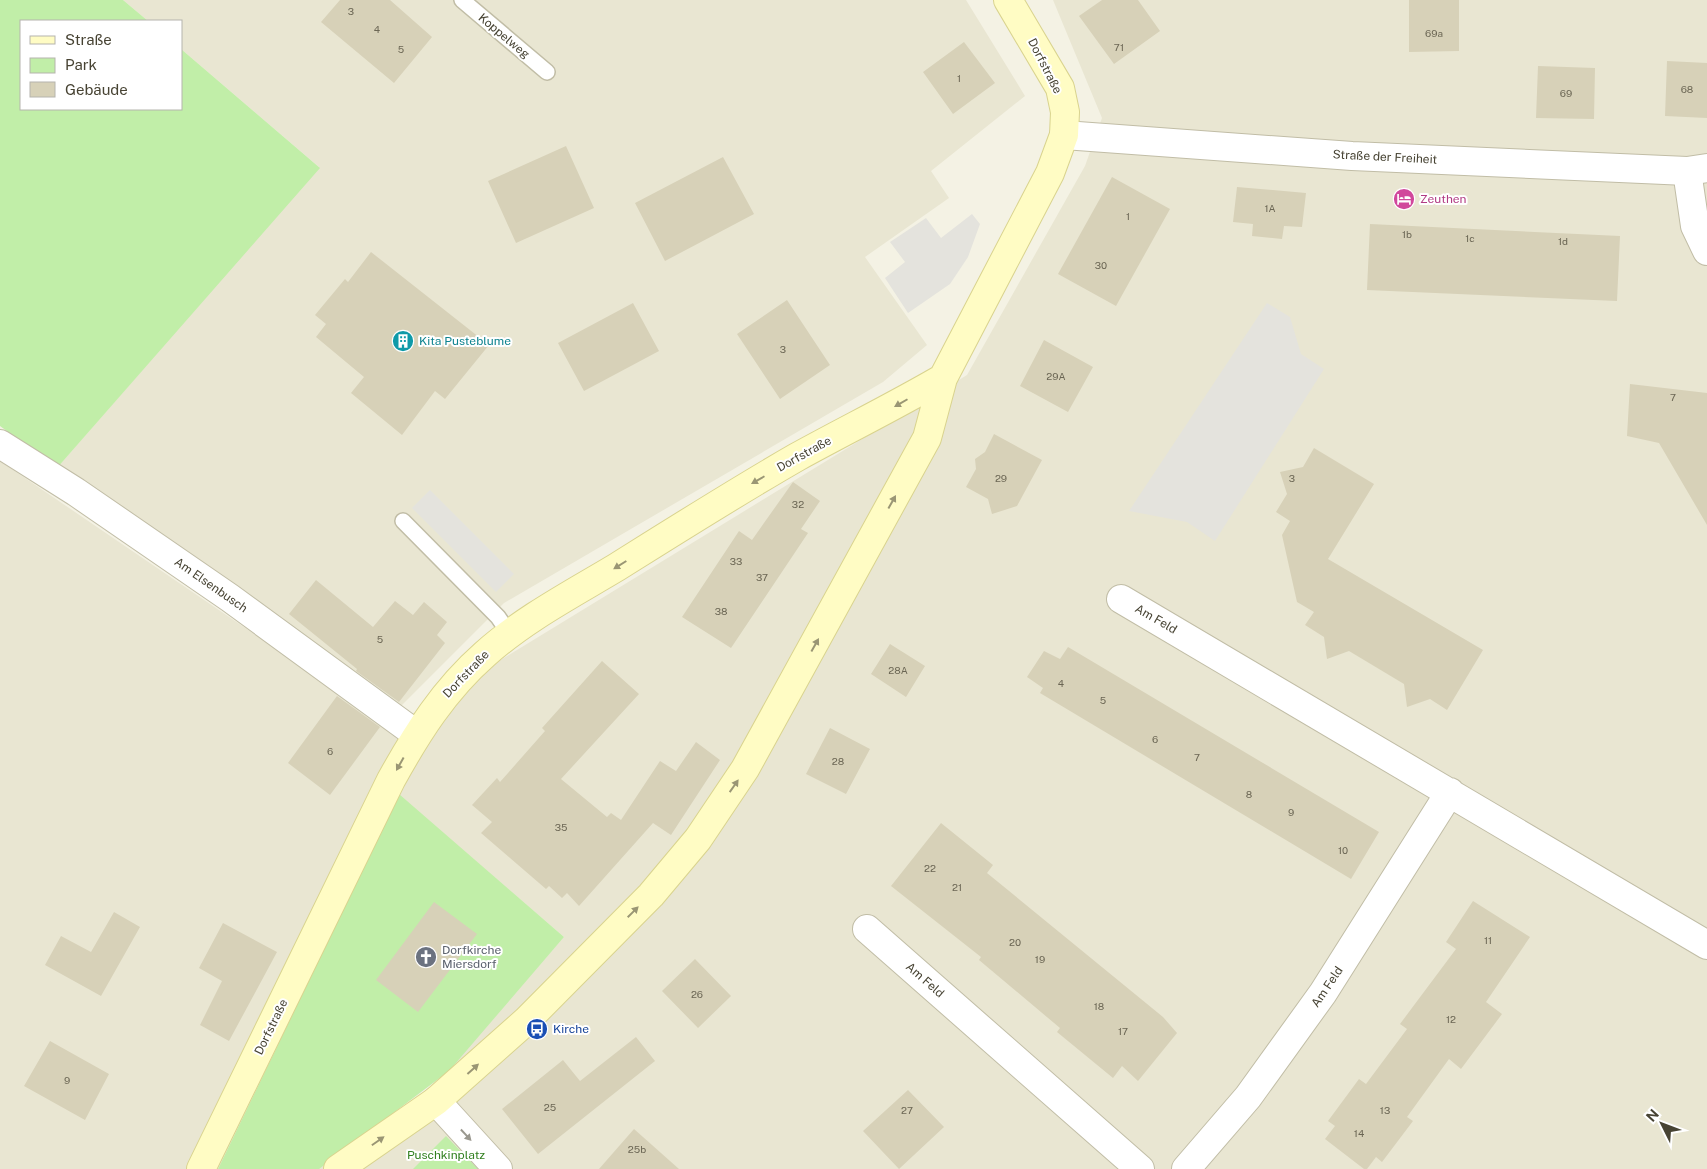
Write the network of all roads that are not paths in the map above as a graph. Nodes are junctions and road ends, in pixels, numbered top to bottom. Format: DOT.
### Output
graph roads {
  1 [pos="462,0"];
  2 [pos="1008,0"];
  3 [pos="547,72"];
  4 [pos="1064,135"];
  5 [pos="1697,170"];
  6 [pos="1707,251"];
  7 [pos="943,378"];
  8 [pos="0,444"];
  9 [pos="403,521"];
  10 [pos="1121,599"];
  11 [pos="509,633"];
  12 [pos="416,734"];
  13 [pos="1450,792"];
  14 [pos="867,929"];
  15 [pos="1707,945"];
  16 [pos="436,1100"];
  17 [pos="201,1169"];
  18 [pos="338,1169"];
  19 [pos="498,1169"];
  20 [pos="1140,1169"];
  21 [pos="1186,1169"];
  1 -- 3 [label="lane, Koppelweg"];
  2 -- 4 [label="main road, Dorfstraße"];
  4 -- 5 [label="street, Straße der Freiheit"];
  4 -- 7 [label="main road, Dorfstraße"];
  5 -- 6 [label="street"];
  7 -- 11 [label="main road, Dorfstraße, one-way"];
  16 -- 7 [label="main road, Dorfstraße, one-way"];
  8 -- 12 [label="street, Am Elsenbusch"];
  9 -- 11 [label="lane"];
  10 -- 13 [label="street, Am Feld"];
  11 -- 12 [label="main road, Dorfstraße"];
  12 -- 17 [label="main road, Dorfstraße, one-way"];
  13 -- 15 [label="street, Am Feld"];
  13 -- 21 [label="street, Am Feld"];
  14 -- 20 [label="street, Am Feld"];
  18 -- 16 [label="main road, Dorfstraße, one-way"];
  16 -- 19 [label="street, one-way"];
}
